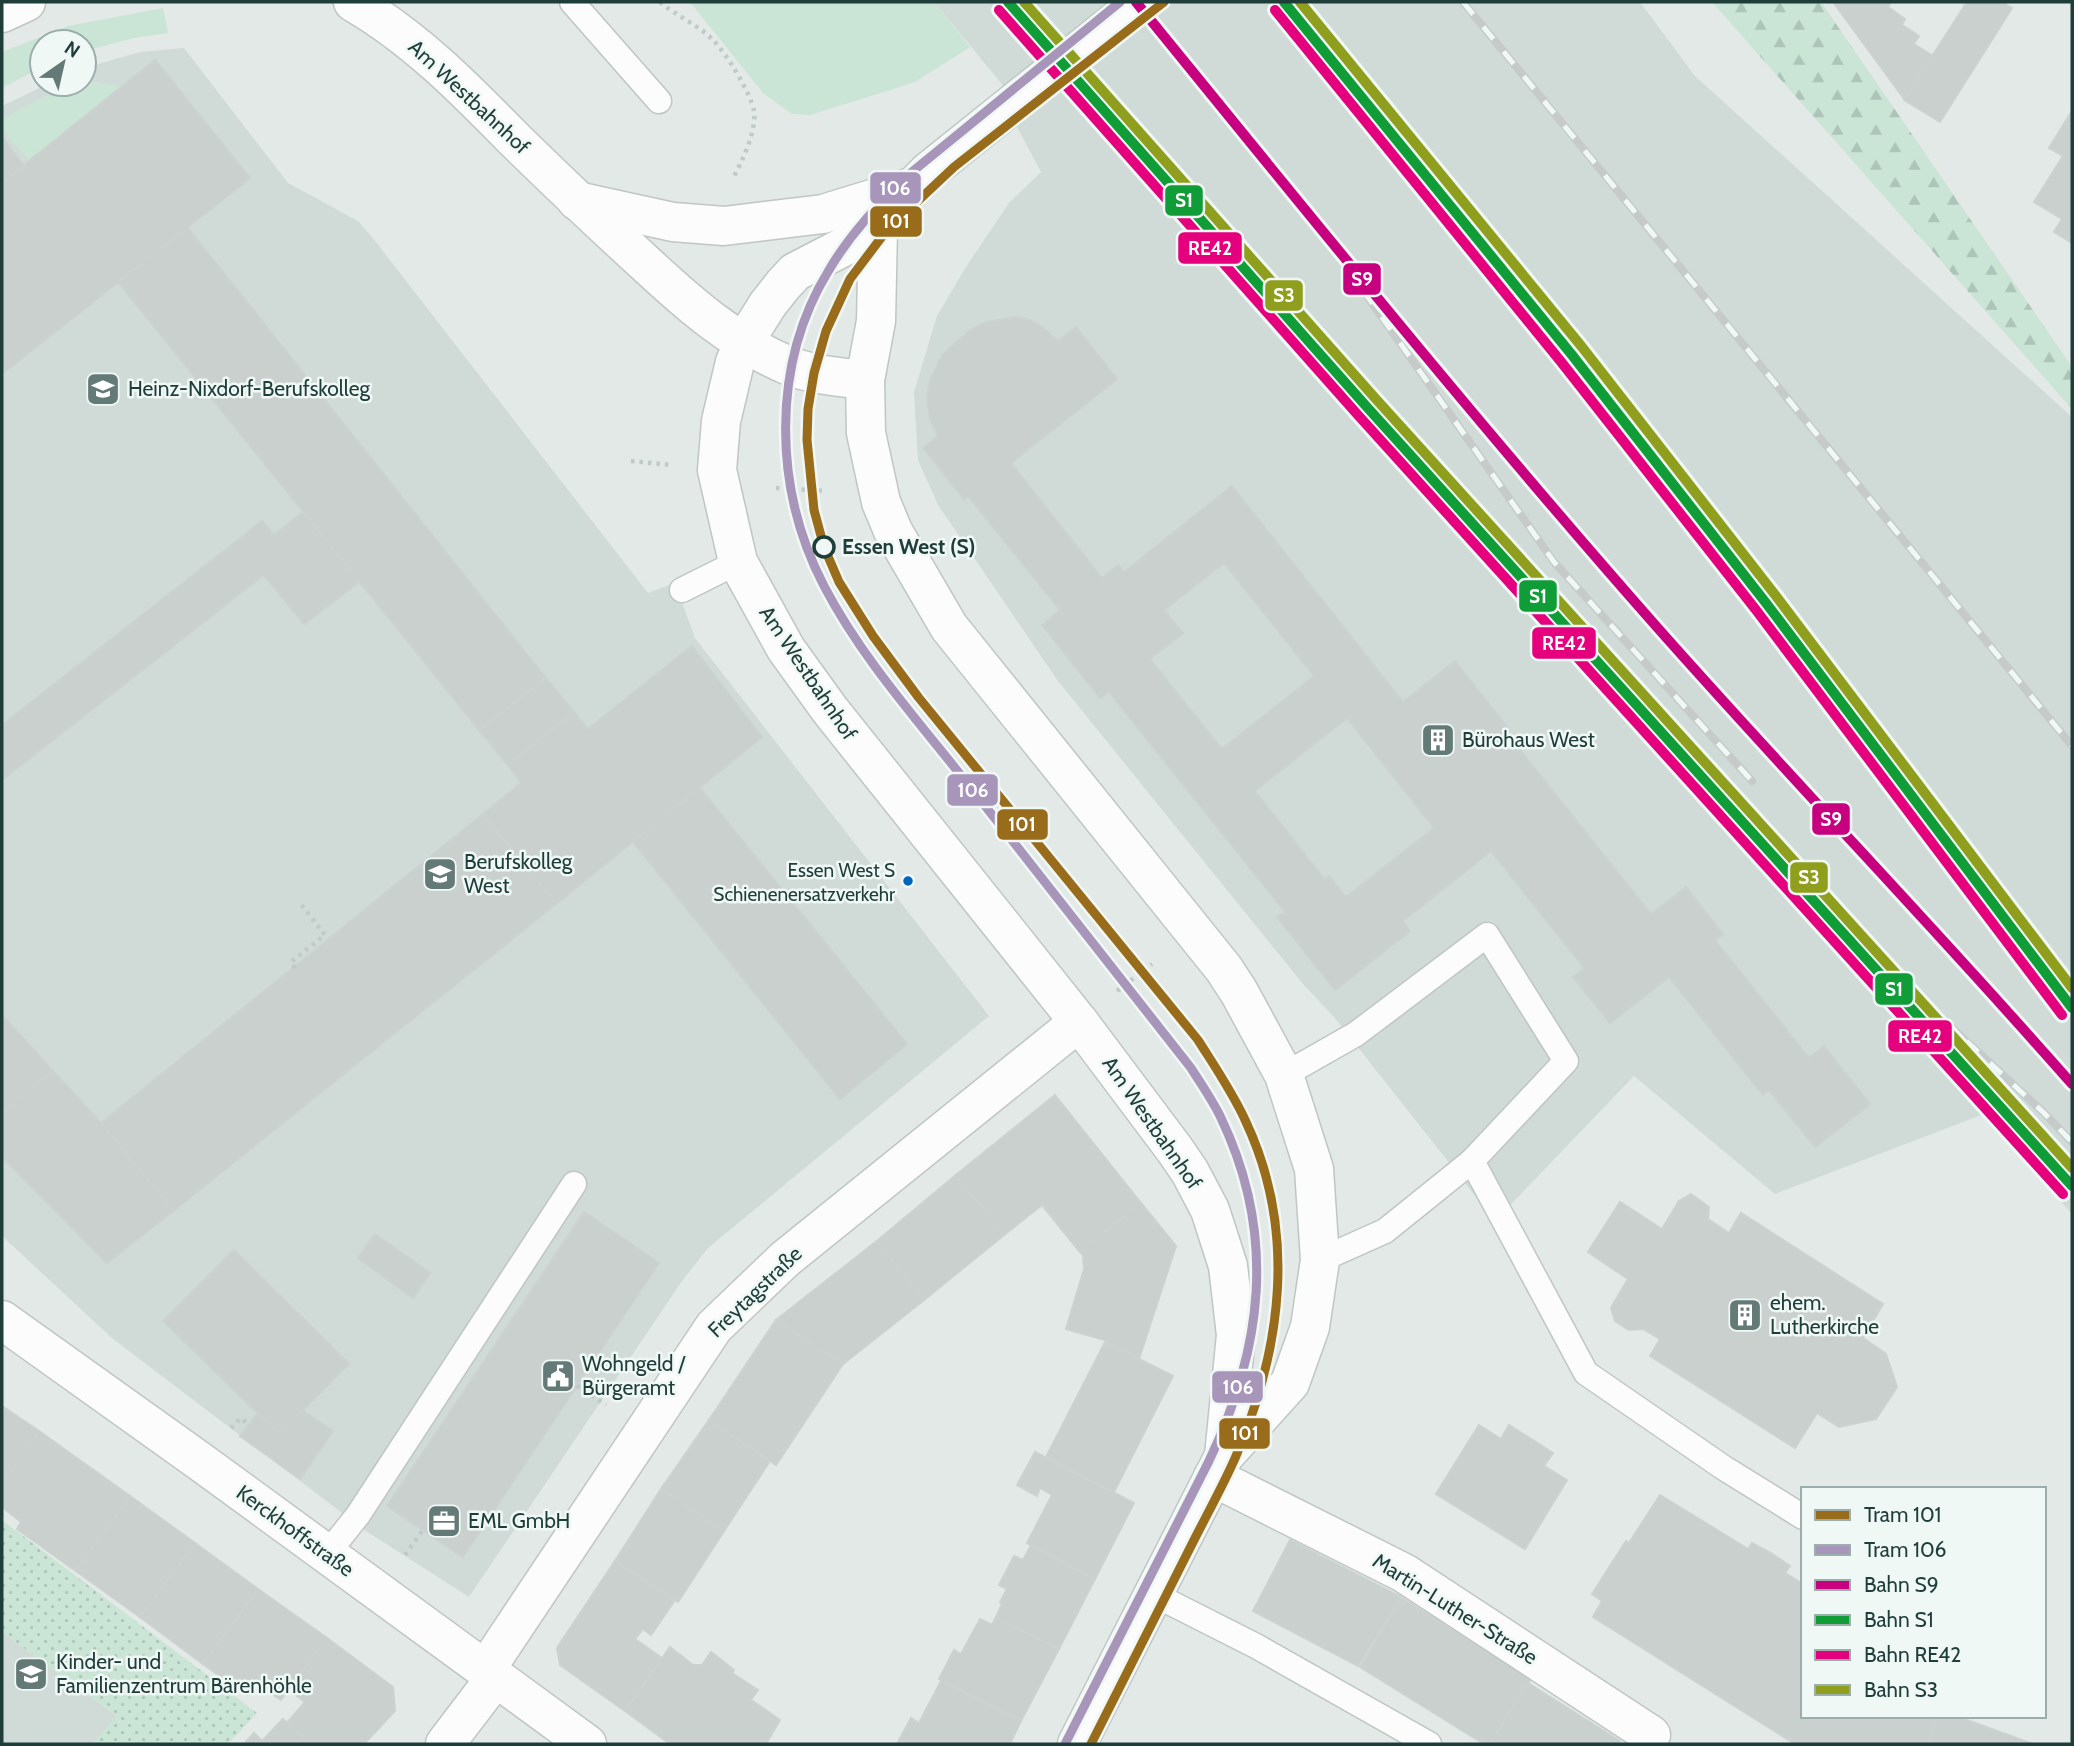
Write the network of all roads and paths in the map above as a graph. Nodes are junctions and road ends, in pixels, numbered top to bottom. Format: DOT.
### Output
graph roads {
  1 [pos="26,2"];
  2 [pos="353,2"];
  3 [pos="572,2"];
  4 [pos="660,2"];
  5 [pos="1140,2"];
  6 [pos="2,13"];
  7 [pos="659,101"];
  8 [pos="729,185"];
  9 [pos="911,187"];
  10 [pos="578,201"];
  11 [pos="878,229"];
  12 [pos="744,342"];
  13 [pos="865,380"];
  14 [pos="631,461"];
  15 [pos="682,466"];
  16 [pos="776,488"];
  17 [pos="825,491"];
  18 [pos="738,562"];
  19 [pos="682,590"];
  20 [pos="300,903"];
  21 [pos="1153,964"];
  22 [pos="295,968"];
  23 [pos="1117,991"];
  24 [pos="1079,1022"];
  25 [pos="1284,1076"];
  26 [pos="1472,1161"];
  27 [pos="574,1184"];
  28 [pos="1320,1260"];
  29 [pos="2,1320"];
  30 [pos="1219,1466"];
  31 [pos="1801,1516"];
  32 [pos="327,1554"];
  33 [pos="1154,1592"];
  34 [pos="491,1673"];
  35 [pos="1656,1741"];
  36 [pos="445,1744"];
  37 [pos="587,1744"];
  38 [pos="1077,1744"];
  39 [pos="1429,1744"];
  1 -- 6 [label="main road"];
  2 -- 10 [label="main road, Am Westbahnhof"];
  3 -- 7 [label="lane"];
  4 -- 8 [label="path"];
  5 -- 9 [label="main road"];
  9 -- 10 [label="main road"];
  9 -- 11 [label="main road"];
  10 -- 12 [label="main road, Am Westbahnhof"];
  11 -- 12 [label="main road, Am Westbahnhof"];
  11 -- 13 [label="main road"];
  12 -- 13 [label="main road, Am Westbahnhof"];
  12 -- 18 [label="main road, Am Westbahnhof"];
  13 -- 25 [label="main road"];
  14 -- 15 [label="path"];
  16 -- 17 [label="path"];
  18 -- 19 [label="lane"];
  18 -- 24 [label="main road, Am Westbahnhof"];
  20 -- 22 [label="path"];
  21 -- 23 [label="path"];
  24 -- 30 [label="main road, Am Westbahnhof"];
  24 -- 34 [label="main road, Freytagstraße"];
  25 -- 26 [label="lane"];
  25 -- 28 [label="main road"];
  26 -- 28 [label="lane"];
  26 -- 31 [label="lane"];
  27 -- 32 [label="lane"];
  28 -- 30 [label="main road"];
  29 -- 32 [label="main road, Kerckhoffstraße"];
  30 -- 33 [label="main road"];
  30 -- 35 [label="main road, Martin-Luther-Straße"];
  32 -- 34 [label="main road, Kerckhoffstraße"];
  33 -- 38 [label="main road"];
  33 -- 39 [label="lane"];
  34 -- 36 [label="main road, Freytagstraße"];
  34 -- 37 [label="main road, Kerckhoffstraße"];
}
